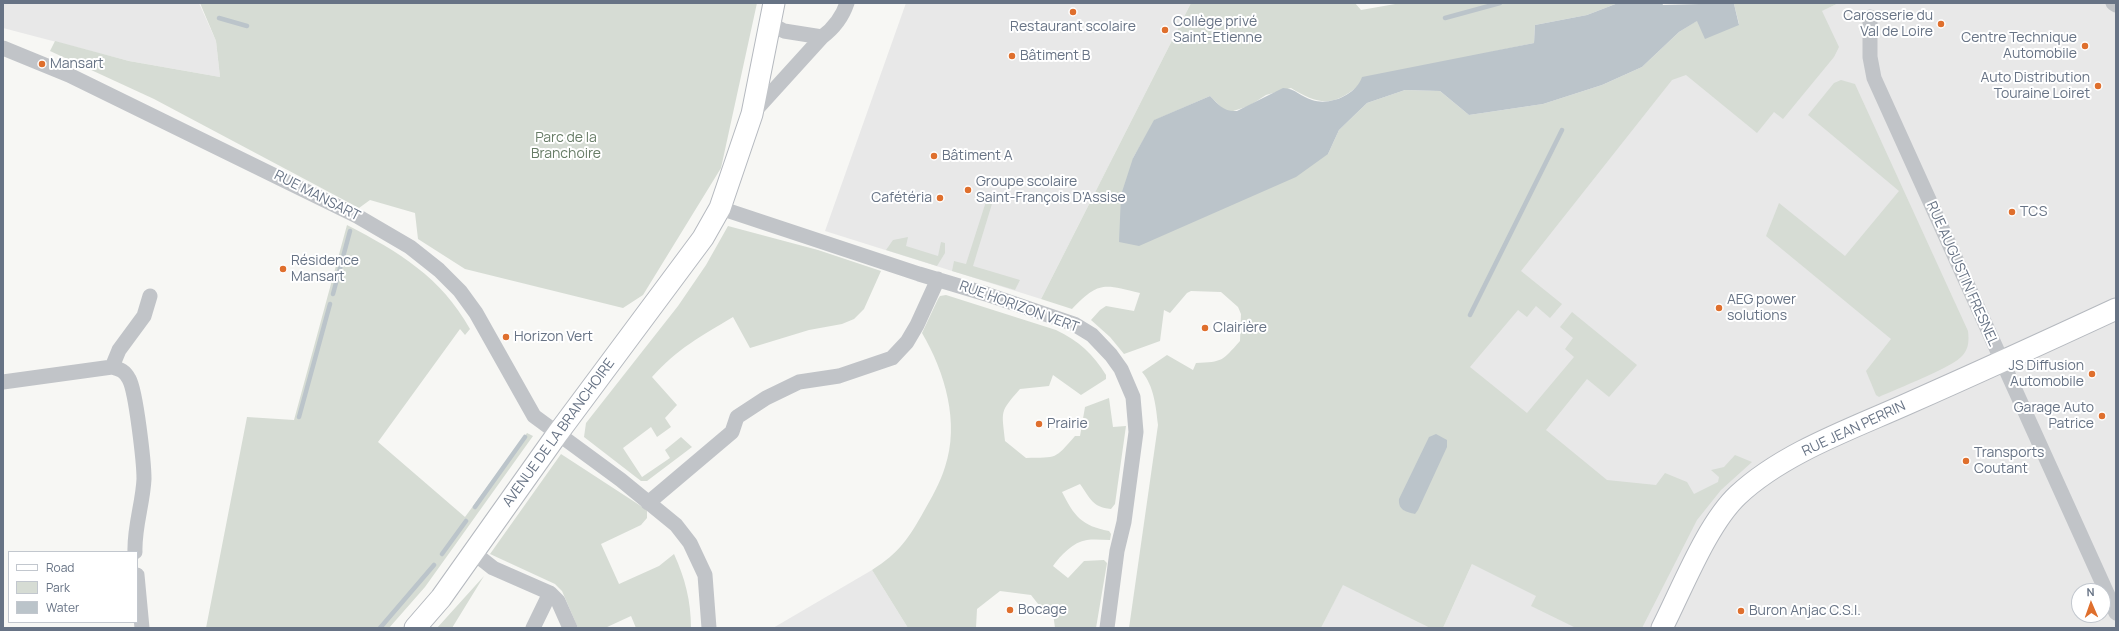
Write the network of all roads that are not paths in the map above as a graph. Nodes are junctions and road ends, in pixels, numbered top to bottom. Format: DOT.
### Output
graph roads {
  1 [pos="774,3"];
  2 [pos="847,3"];
  3 [pos="2113,3"];
  4 [pos="2116,5"];
  5 [pos="1870,17"];
  6 [pos="771,24"];
  7 [pos="822,37"];
  8 [pos="3,48"];
  9 [pos="752,114"];
  10 [pos="720,208"];
  11 [pos="938,279"];
  12 [pos="150,296"];
  13 [pos="2116,309"];
  14 [pos="2002,362"];
  15 [pos="112,367"];
  16 [pos="3,382"];
  17 [pos="558,432"];
  18 [pos="648,503"];
  19 [pos="135,551"];
  20 [pos="474,553"];
  21 [pos="138,586"];
  22 [pos="550,593"];
  23 [pos="2116,613"];
  24 [pos="142,628"];
  25 [pos="415,628"];
  26 [pos="533,628"];
  27 [pos="570,628"];
  28 [pos="709,628"];
  29 [pos="1107,628"];
  30 [pos="1662,628"];
  1 -- 6 [label="main road"];
  2 -- 7 [label="street"];
  3 -- 4 [label="street"];
  5 -- 14 [label="street, RUE AUGUSTIN FRESNEL"];
  6 -- 7 [label="street"];
  6 -- 9 [label="main road"];
  7 -- 9 [label="street"];
  8 -- 17 [label="street, RUE MANSART"];
  9 -- 10 [label="main road, AVENUE DE LA BRANCHOIRE"];
  10 -- 11 [label="street, RUE HORIZON VERT"];
  10 -- 17 [label="main road, AVENUE DE LA BRANCHOIRE"];
  11 -- 18 [label="street"];
  11 -- 29 [label="street, RUE HORIZON VERT"];
  12 -- 15 [label="street"];
  13 -- 14 [label="main road, RUE JEAN PERRIN"];
  14 -- 23 [label="street, RUE AUGUSTIN FRESNEL"];
  14 -- 30 [label="main road, RUE JEAN PERRIN"];
  15 -- 16 [label="street"];
  15 -- 19 [label="street"];
  17 -- 18 [label="street, RUE MANSART"];
  17 -- 20 [label="main road, AVENUE DE LA BRANCHOIRE"];
  18 -- 28 [label="street, RUE MANSART"];
  20 -- 22 [label="street"];
  20 -- 25 [label="main road, AVENUE DE LA BRANCHOIRE"];
  21 -- 24 [label="street"];
  22 -- 26 [label="street"];
  22 -- 27 [label="street"];
}
